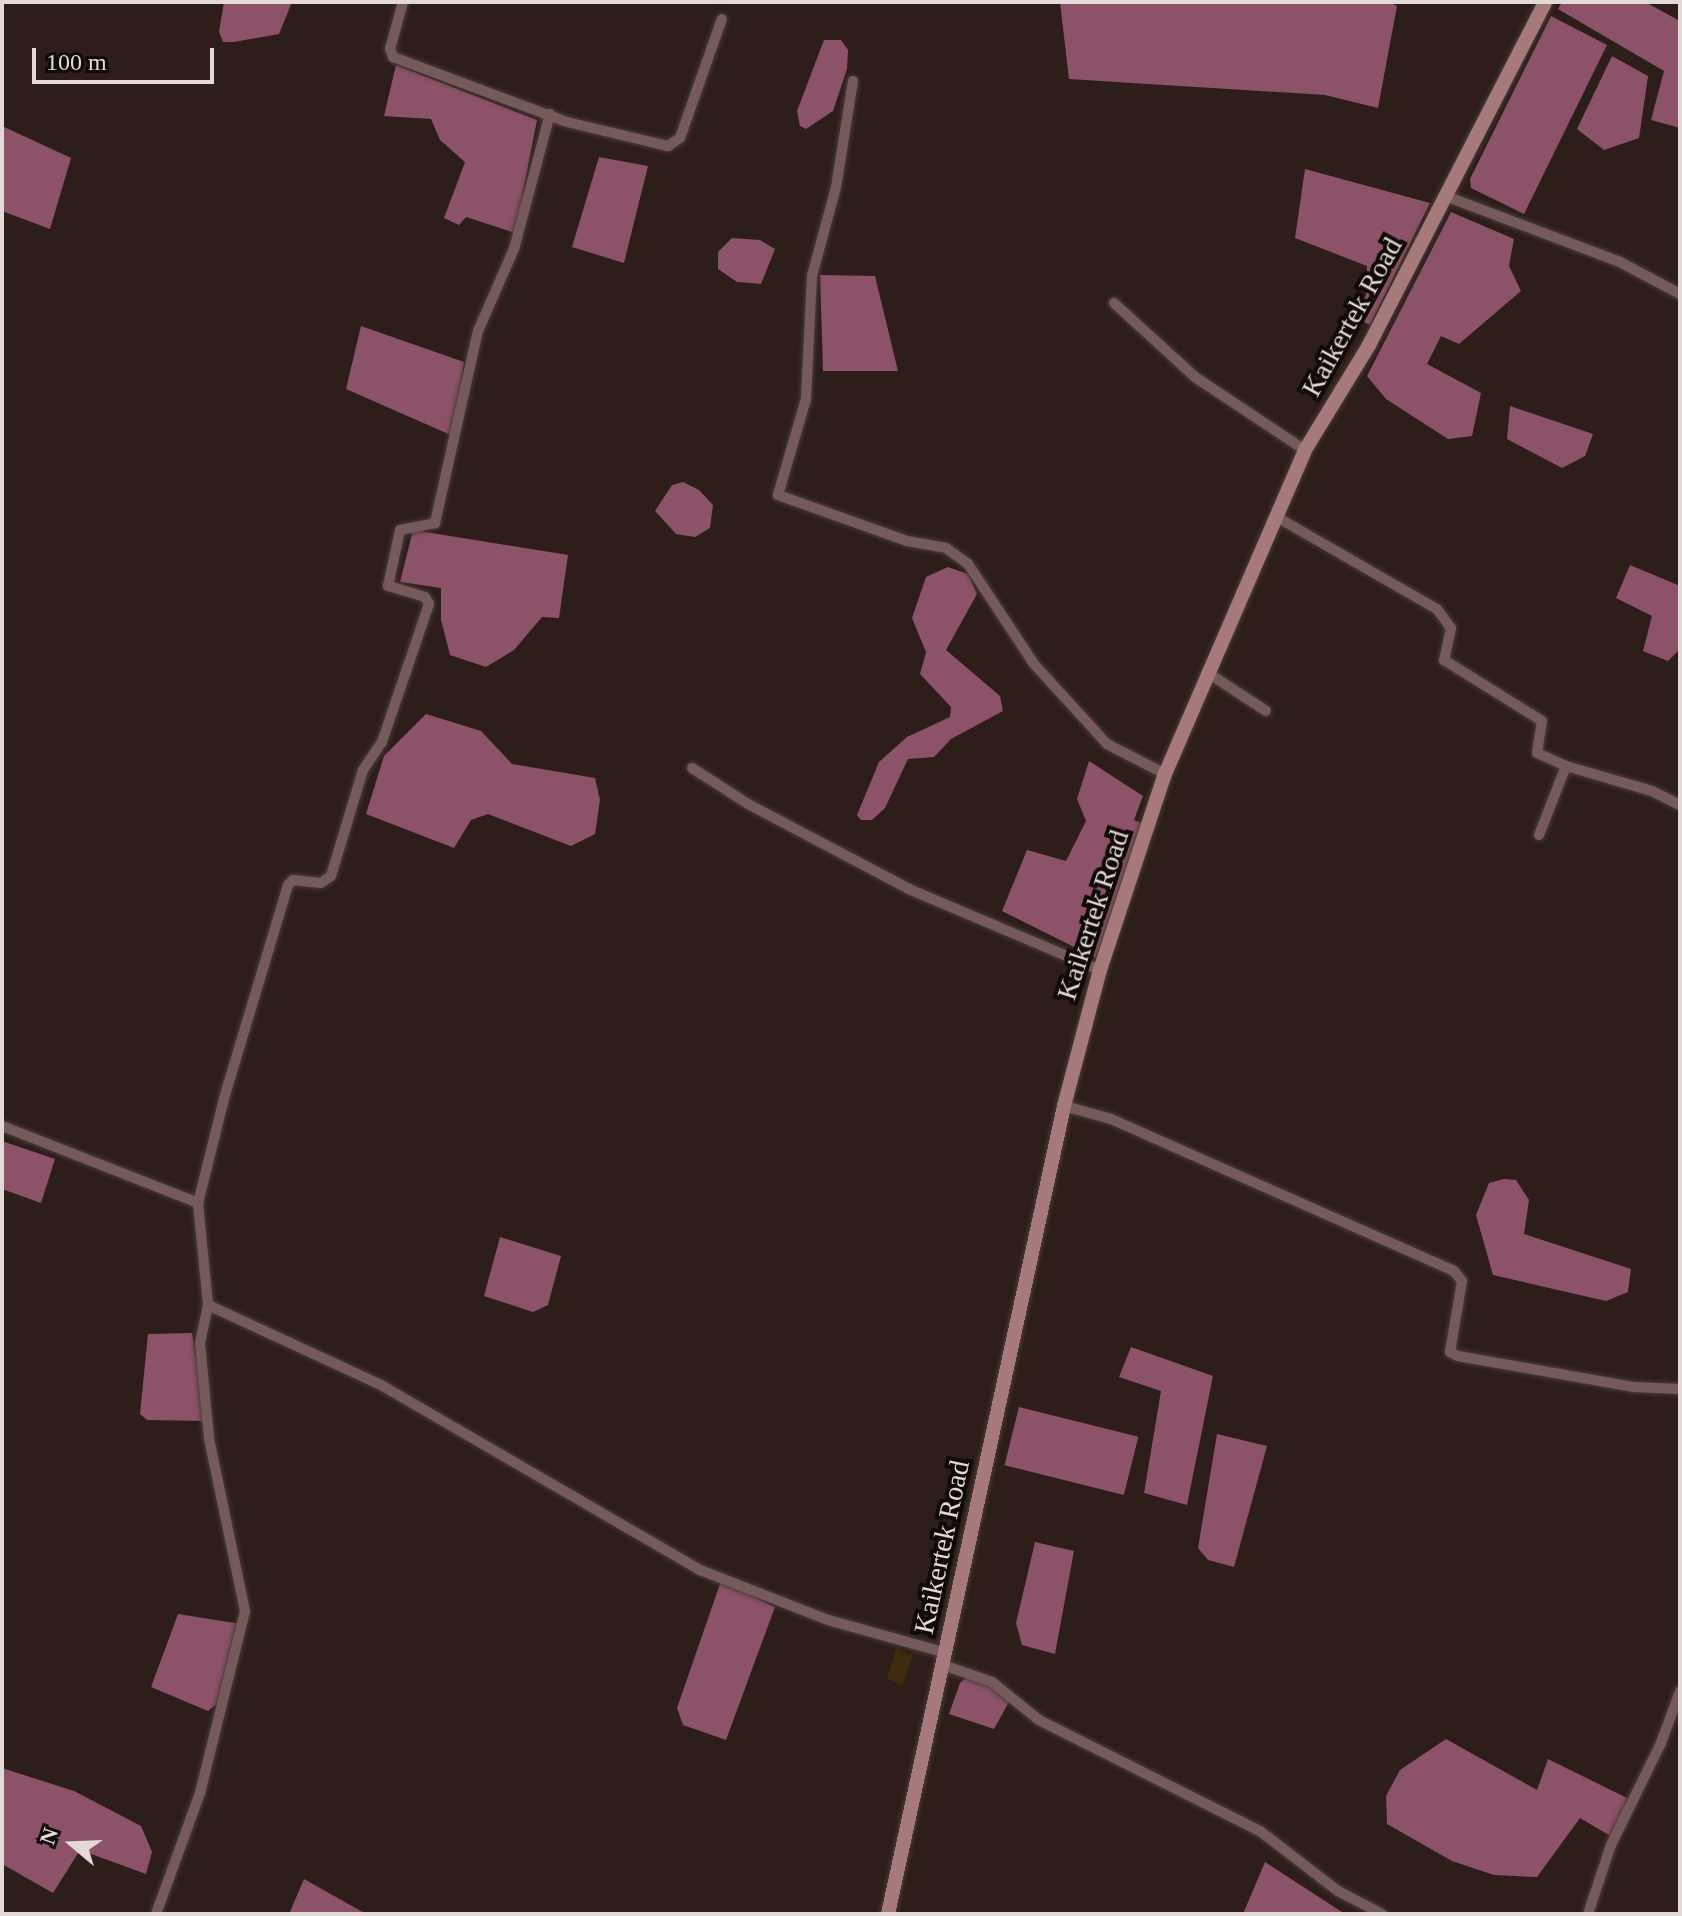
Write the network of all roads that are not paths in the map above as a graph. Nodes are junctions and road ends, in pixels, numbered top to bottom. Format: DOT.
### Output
graph roads {
  1 [pos="403,2"];
  2 [pos="1545,2"];
  3 [pos="722,19"];
  4 [pos="853,81"];
  5 [pos="550,114"];
  6 [pos="1448,197"];
  7 [pos="1680,294"];
  8 [pos="1114,303"];
  9 [pos="1305,450"];
  10 [pos="1275,516"];
  11 [pos="1208,673"];
  12 [pos="1266,711"];
  13 [pos="1566,766"];
  14 [pos="692,768"];
  15 [pos="1165,774"];
  16 [pos="1680,805"];
  17 [pos="1539,835"];
  18 [pos="1100,970"];
  19 [pos="1064,1106"];
  20 [pos="2,1126"];
  21 [pos="198,1203"];
  22 [pos="208,1305"];
  23 [pos="1680,1389"];
  24 [pos="945,1659"];
  25 [pos="1680,1691"];
  26 [pos="156,1914"];
  27 [pos="888,1914"];
  28 [pos="1382,1914"];
  29 [pos="1588,1914"];
  1 -- 5 [label="street"];
  2 -- 6 [label="main road, Kaikertek Road"];
  3 -- 5 [label="street"];
  4 -- 15 [label="street"];
  5 -- 21 [label="street"];
  6 -- 7 [label="street"];
  6 -- 9 [label="main road, Kaikertek Road"];
  8 -- 9 [label="street"];
  9 -- 10 [label="main road, Kaikertek Road"];
  10 -- 11 [label="main road, Kaikertek Road"];
  10 -- 13 [label="street"];
  11 -- 12 [label="street"];
  11 -- 15 [label="main road, Kaikertek Road"];
  13 -- 16 [label="street"];
  13 -- 17 [label="street"];
  14 -- 18 [label="street"];
  15 -- 18 [label="main road, Kaikertek Road"];
  18 -- 19 [label="main road, Kaikertek Road"];
  19 -- 23 [label="street"];
  19 -- 24 [label="main road, Kaikertek Road"];
  20 -- 21 [label="street"];
  21 -- 22 [label="street"];
  22 -- 24 [label="street"];
  22 -- 26 [label="street"];
  24 -- 27 [label="main road, Kaikertek Road"];
  24 -- 28 [label="street"];
  25 -- 29 [label="street"];
}
